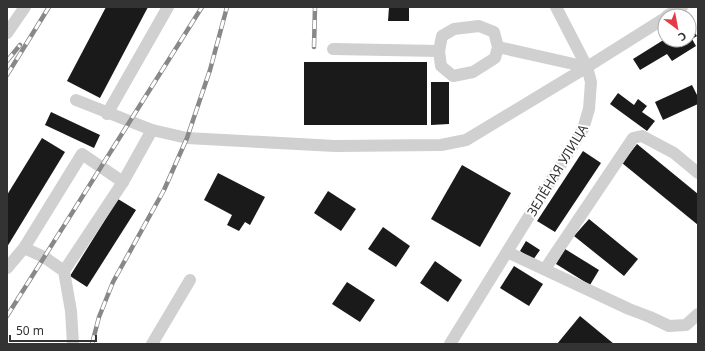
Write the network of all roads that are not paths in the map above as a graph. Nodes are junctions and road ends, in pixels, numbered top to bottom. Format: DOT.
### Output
graph roads {
  1 [pos="25,7"];
  2 [pos="168,7"];
  3 [pos="556,7"];
  4 [pos="657,23"];
  5 [pos="7,33"];
  6 [pos="498,47"];
  7 [pos="333,50"];
  8 [pos="439,51"];
  9 [pos="587,67"];
  10 [pos="76,100"];
  11 [pos="108,114"];
  12 [pos="152,130"];
  13 [pos="698,173"];
  14 [pos="123,182"];
  15 [pos="24,248"];
  16 [pos="507,252"];
  17 [pos="7,268"];
  18 [pos="545,269"];
  19 [pos="64,271"];
  20 [pos="190,280"];
  21 [pos="698,314"];
  22 [pos="156,343"];
  23 [pos="73,344"];
  24 [pos="450,344"];
  1 -- 5 [label="street"];
  2 -- 11 [label="street"];
  3 -- 9 [label="street, ЗЕЛЁНАЯ УЛИЦА"];
  4 -- 9 [label="street"];
  6 -- 8 [label="street"];
  6 -- 8 [label="street"];
  6 -- 9 [label="street"];
  7 -- 8 [label="street"];
  9 -- 12 [label="street"];
  9 -- 16 [label="street, ЗЕЛЁНАЯ УЛИЦА"];
  10 -- 11 [label="street"];
  11 -- 12 [label="street"];
  12 -- 14 [label="street"];
  13 -- 18 [label="street"];
  14 -- 15 [label="street"];
  14 -- 19 [label="street"];
  15 -- 17 [label="street"];
  15 -- 19 [label="street"];
  16 -- 18 [label="street"];
  16 -- 24 [label="street, ЗЕЛЁНАЯ УЛИЦА"];
  18 -- 21 [label="street"];
  19 -- 23 [label="street"];
  20 -- 22 [label="street"];
}
